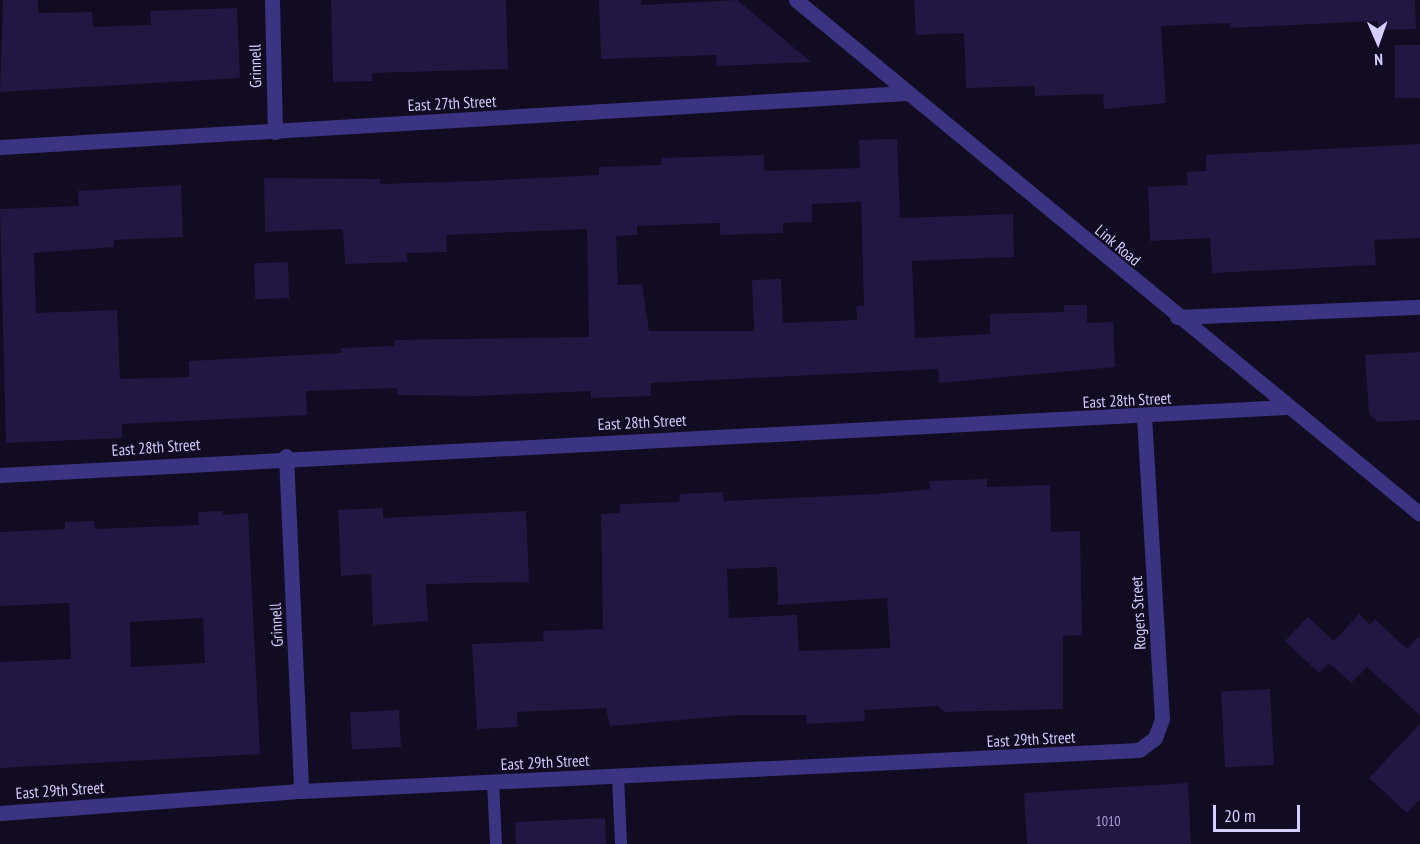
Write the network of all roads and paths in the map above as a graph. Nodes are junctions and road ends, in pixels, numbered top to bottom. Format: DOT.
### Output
graph roads {
  1 [pos="272,0"];
  2 [pos="796,0"];
  3 [pos="906,93"];
  4 [pos="275,132"];
  5 [pos="0,147"];
  6 [pos="1420,307"];
  7 [pos="1177,317"];
  8 [pos="1286,407"];
  9 [pos="1144,417"];
  10 [pos="286,456"];
  11 [pos="0,475"];
  12 [pos="1420,514"];
  13 [pos="1092,754"];
  14 [pos="618,777"];
  15 [pos="493,782"];
  16 [pos="301,792"];
  17 [pos="0,813"];
  18 [pos="496,844"];
  19 [pos="621,844"];
  1 -- 4 [label="street, Grinnell"];
  2 -- 3 [label="street, Link Road"];
  3 -- 4 [label="street, East 27th Street"];
  3 -- 7 [label="street, Link Road"];
  4 -- 5 [label="street, East 27th Street"];
  6 -- 7 [label="street"];
  7 -- 8 [label="street, Link Road"];
  8 -- 9 [label="street, East 28th Street"];
  8 -- 12 [label="street, Link Road"];
  9 -- 10 [label="street, East 28th Street"];
  9 -- 13 [label="street, Rogers Street"];
  10 -- 11 [label="street, East 28th Street"];
  10 -- 16 [label="street, Grinnell"];
  13 -- 14 [label="street, East 29th Street"];
  14 -- 15 [label="street, East 29th Street"];
  14 -- 19 [label="lane"];
  15 -- 16 [label="street, East 29th Street"];
  15 -- 18 [label="lane"];
  16 -- 17 [label="street, East 29th Street"];
}
